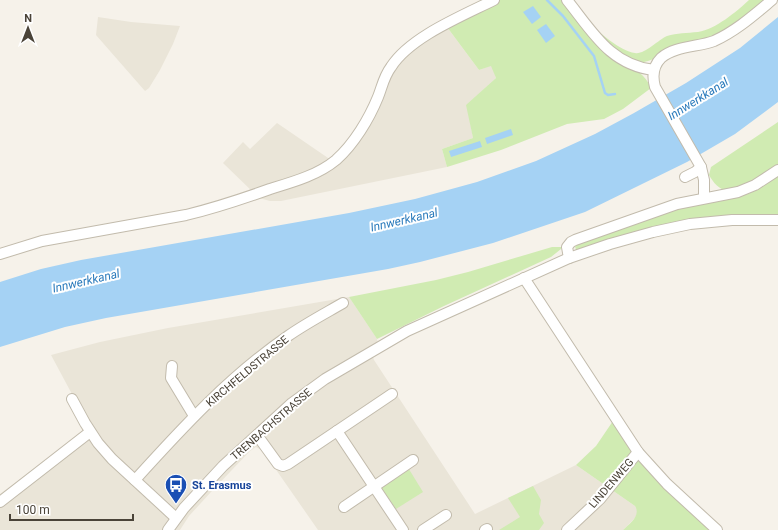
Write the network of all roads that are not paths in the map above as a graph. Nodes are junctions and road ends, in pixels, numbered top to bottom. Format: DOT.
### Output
graph roads {
  1 [pos="494,0"];
  2 [pos="567,0"];
  3 [pos="772,0"];
  4 [pos="654,70"];
  5 [pos="700,164"];
  6 [pos="778,170"];
  7 [pos="685,177"];
  8 [pos="704,198"];
  9 [pos="778,220"];
  10 [pos="0,254"];
  11 [pos="569,258"];
  12 [pos="524,278"];
  13 [pos="343,303"];
  14 [pos="172,366"];
  15 [pos="392,394"];
  16 [pos="72,399"];
  17 [pos="194,416"];
  18 [pos="337,431"];
  19 [pos="90,432"];
  20 [pos="256,435"];
  21 [pos="638,452"];
  22 [pos="413,460"];
  23 [pos="135,480"];
  24 [pos="374,486"];
  25 [pos="0,502"];
  26 [pos="344,507"];
  27 [pos="446,515"];
  28 [pos="176,518"];
  29 [pos="168,530"];
  30 [pos="403,530"];
  31 [pos="423,530"];
  32 [pos="567,530"];
  33 [pos="717,530"];
  1 -- 10 [label="street"];
  2 -- 4 [label="street"];
  3 -- 4 [label="street"];
  4 -- 5 [label="street"];
  5 -- 7 [label="street"];
  5 -- 8 [label="street"];
  6 -- 8 [label="street"];
  8 -- 11 [label="street"];
  9 -- 11 [label="street, TRENBACHSTRASSE"];
  11 -- 12 [label="street, TRENBACHSTRASSE"];
  12 -- 20 [label="street, TRENBACHSTRASSE"];
  12 -- 21 [label="street"];
  13 -- 17 [label="street, KIRCHFELDSTRASSE"];
  14 -- 17 [label="street, KIRCHFELDSTRASSE"];
  15 -- 18 [label="street"];
  16 -- 19 [label="street"];
  17 -- 23 [label="street, KIRCHFELDSTRASSE"];
  18 -- 20 [label="street"];
  18 -- 24 [label="street"];
  19 -- 23 [label="street"];
  19 -- 25 [label="street"];
  20 -- 28 [label="street, TRENBACHSTRASSE"];
  21 -- 32 [label="street, LINDENWEG"];
  21 -- 33 [label="street"];
  22 -- 24 [label="street"];
  23 -- 28 [label="street"];
  24 -- 26 [label="street"];
  24 -- 30 [label="street"];
  27 -- 31 [label="street"];
  28 -- 29 [label="street, TRENBACHSTRASSE"];
}
